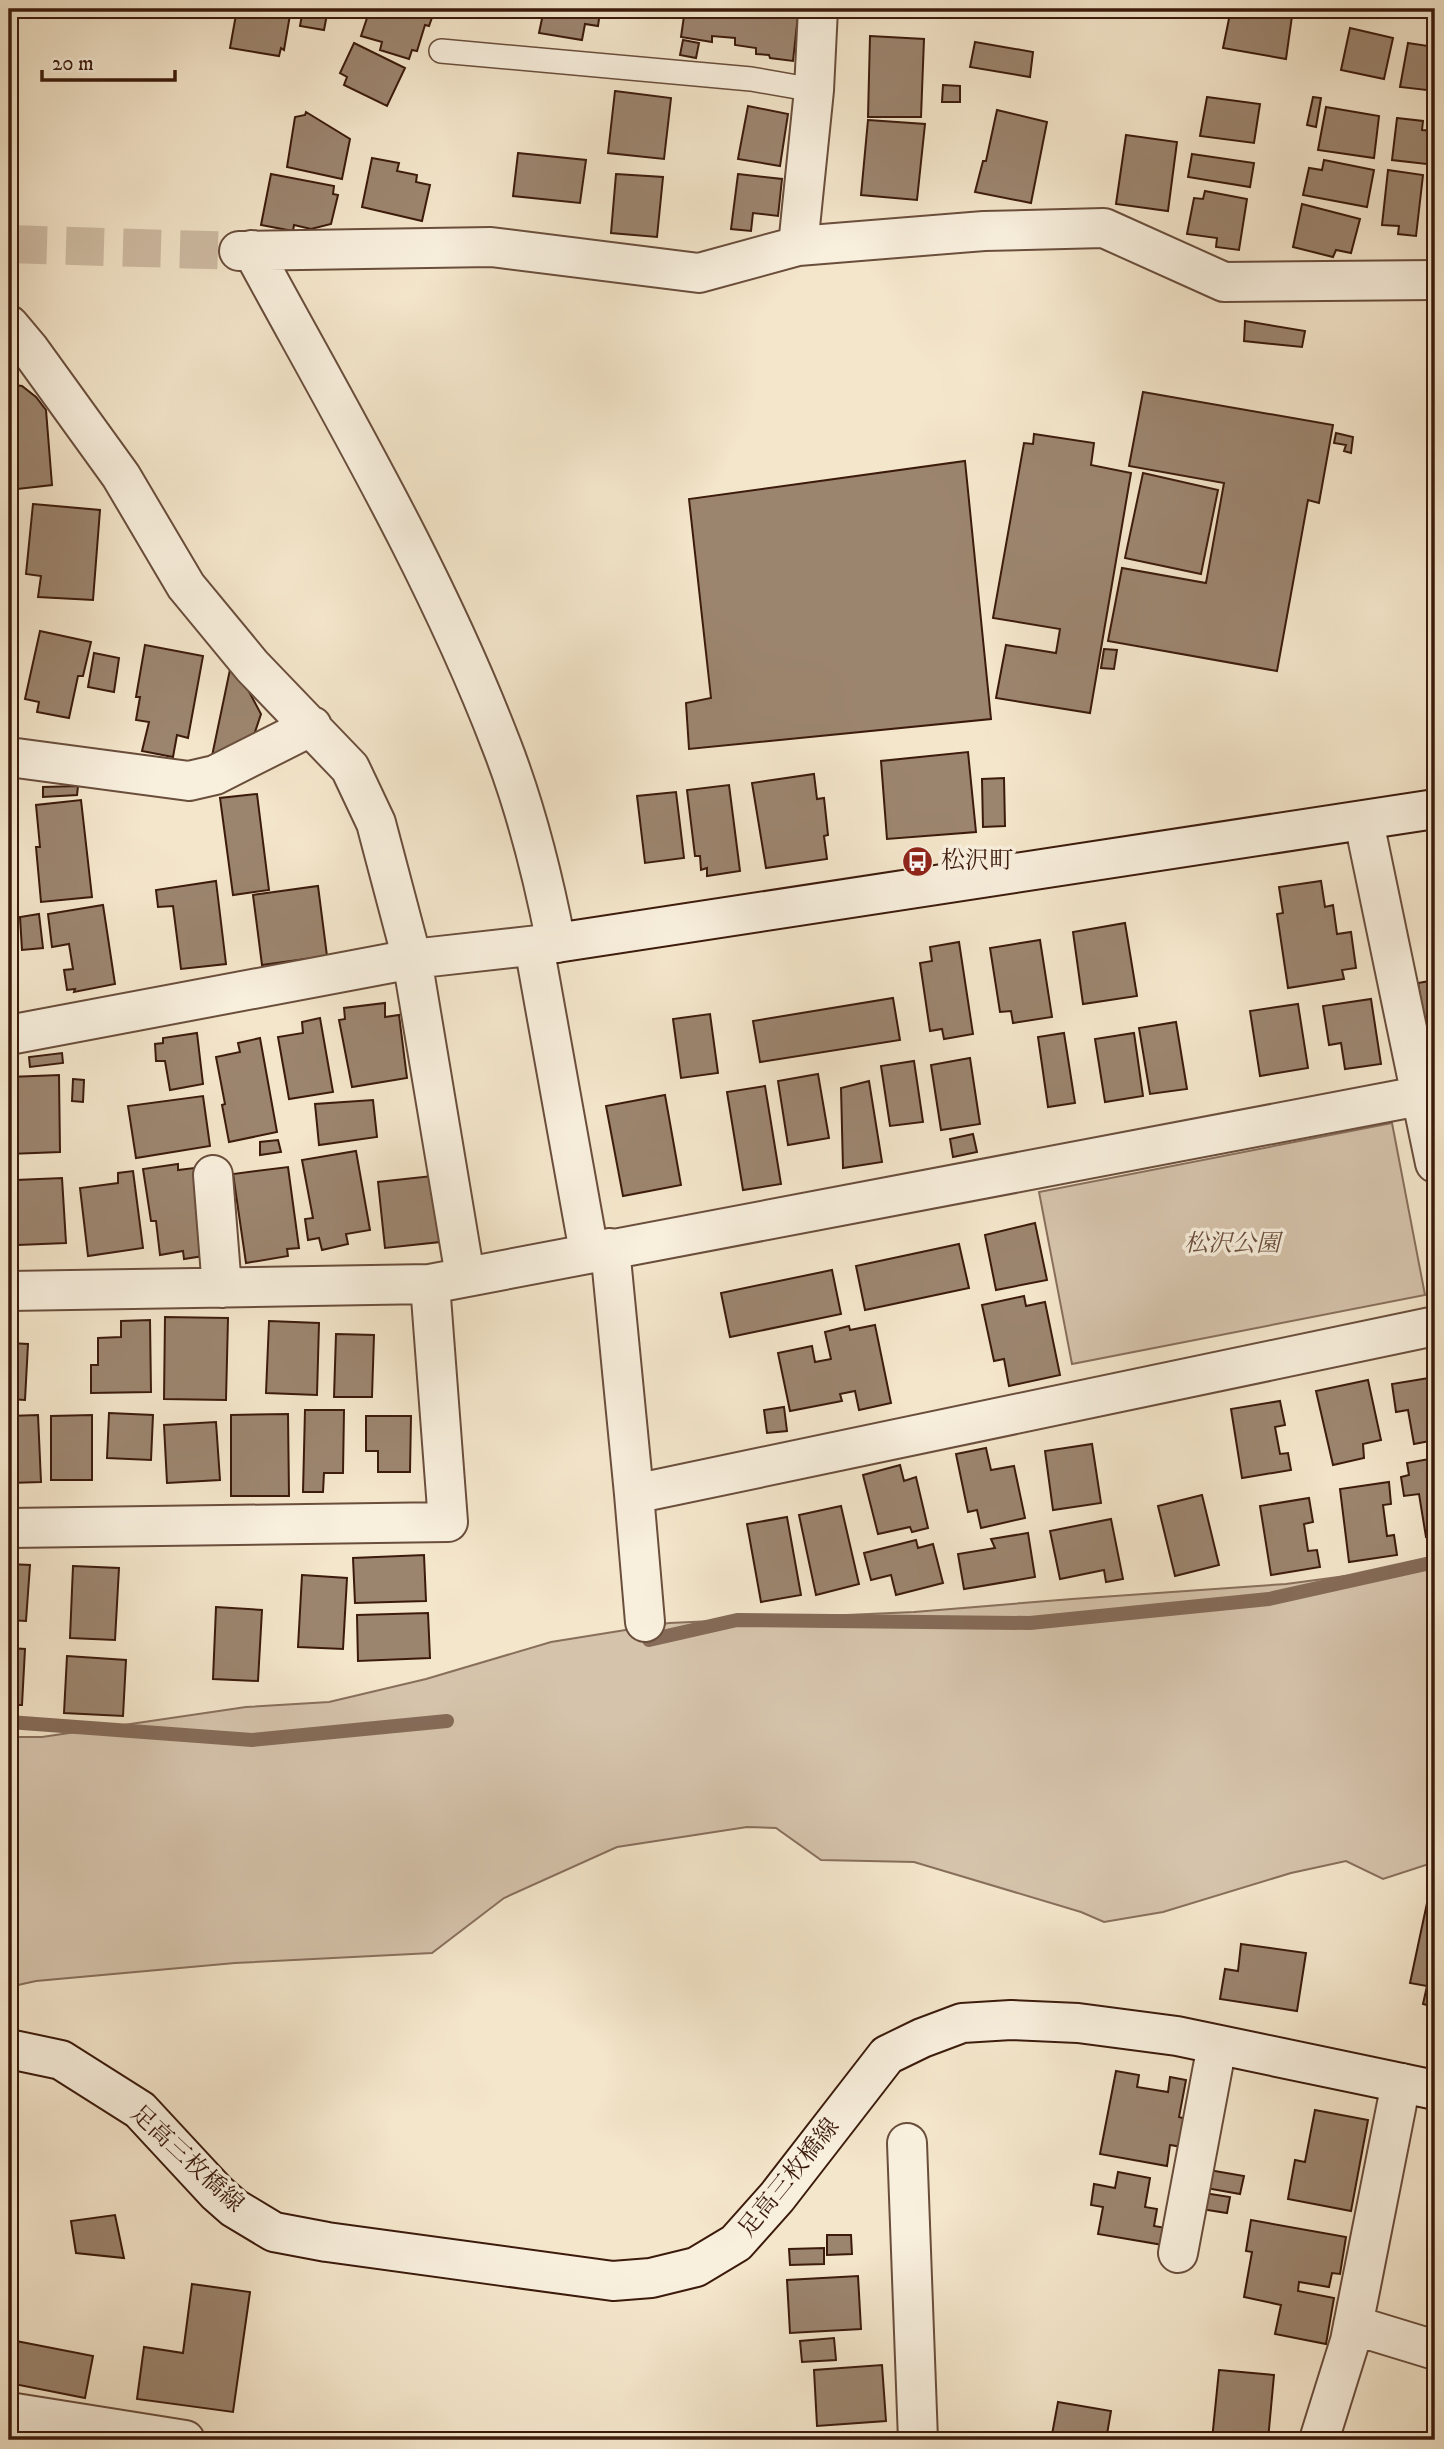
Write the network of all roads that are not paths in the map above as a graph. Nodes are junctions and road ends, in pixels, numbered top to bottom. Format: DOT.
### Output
graph roads {
  1 [pos="818,9"];
  2 [pos="441,51"];
  3 [pos="814,90"];
  4 [pos="798,246"];
  5 [pos="1435,280"];
  6 [pos="9,326"];
  7 [pos="312,726"];
  8 [pos="9,757"];
  9 [pos="1435,809"];
  10 [pos="1364,822"];
  11 [pos="545,944"];
  12 [pos="412,960"];
  13 [pos="9,1035"];
  14 [pos="1428,1094"];
  15 [pos="1435,1163"];
  16 [pos="213,1175"];
  17 [pos="599,1250"];
  18 [pos="448,1280"];
  19 [pos="222,1288"];
  20 [pos="9,1291"];
  21 [pos="1435,1326"];
  22 [pos="634,1494"];
  23 [pos="9,1528"];
  24 [pos="645,1622"];
  25 [pos="1217,2045"];
  26 [pos="9,2049"];
  27 [pos="1418,2087"];
  28 [pos="908,2143"];
  29 [pos="1178,2253"];
  30 [pos="1353,2325"];
  31 [pos="1435,2350"];
  32 [pos="9,2412"];
  33 [pos="185,2440"];
  34 [pos="918,2440"];
  35 [pos="1320,2440"];
  1 -- 3 [label="street"];
  2 -- 3 [label="lane"];
  3 -- 4 [label="street"];
  4 -- 5 [label="street"];
  4 -- 11 [label="street"];
  6 -- 7 [label="street"];
  7 -- 8 [label="street"];
  7 -- 12 [label="street"];
  9 -- 10 [label="street"];
  10 -- 11 [label="street"];
  10 -- 14 [label="street"];
  11 -- 12 [label="street"];
  11 -- 17 [label="street"];
  12 -- 13 [label="street"];
  12 -- 18 [label="street"];
  14 -- 15 [label="street"];
  14 -- 17 [label="street"];
  16 -- 19 [label="street"];
  17 -- 18 [label="street"];
  17 -- 22 [label="street"];
  18 -- 19 [label="street"];
  18 -- 23 [label="street"];
  19 -- 20 [label="street"];
  21 -- 22 [label="street"];
  22 -- 24 [label="street"];
  25 -- 26 [label="street, 足高三枚橋線"];
  25 -- 27 [label="street, 足高三枚橋線"];
  25 -- 29 [label="street"];
  27 -- 30 [label="street"];
  28 -- 34 [label="street"];
  30 -- 31 [label="street"];
  30 -- 35 [label="street"];
  32 -- 33 [label="street"];
}
